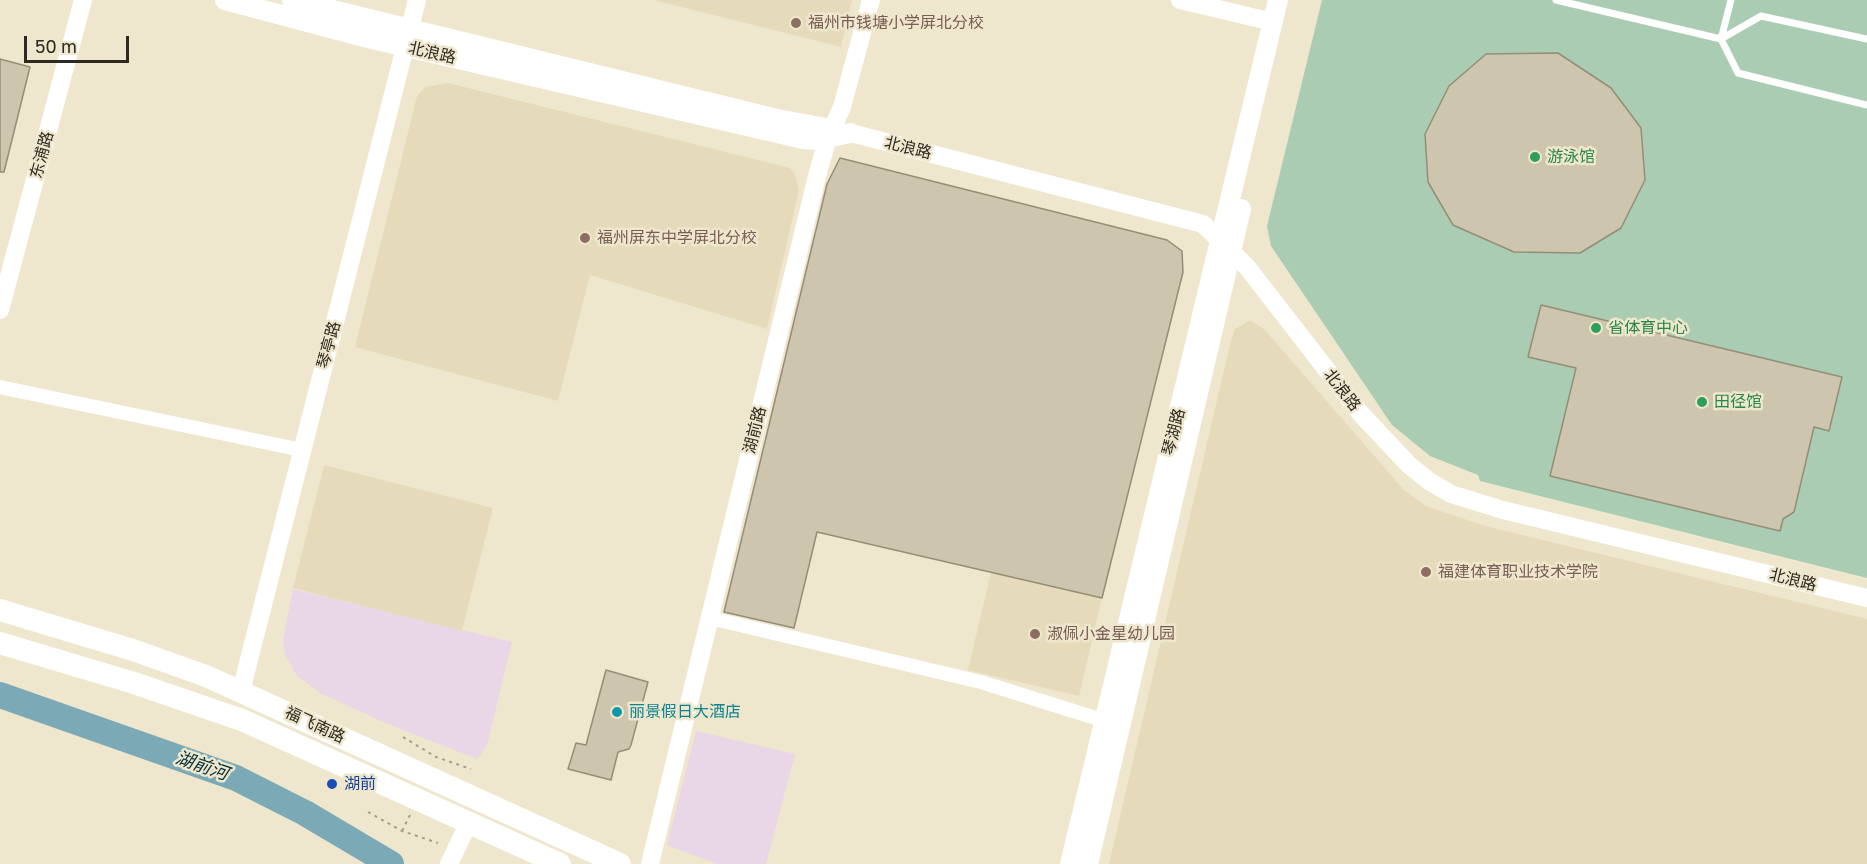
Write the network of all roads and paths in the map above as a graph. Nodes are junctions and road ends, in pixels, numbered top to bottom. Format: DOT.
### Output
graph roads {
  1 [pos="83,0"];
  2 [pos="225,0"];
  3 [pos="292,0"];
  4 [pos="417,0"];
  5 [pos="871,0"];
  6 [pos="1180,0"];
  7 [pos="1278,0"];
  8 [pos="1292,0"];
  9 [pos="1556,0"];
  10 [pos="1731,0"];
  11 [pos="1273,22"];
  12 [pos="407,38"];
  13 [pos="1721,39"];
  14 [pos="1867,39"];
  15 [pos="1867,105"];
  16 [pos="837,133"];
  17 [pos="1226,244"];
  18 [pos="0,310"];
  19 [pos="0,387"];
  20 [pos="302,450"];
  21 [pos="1867,598"];
  22 [pos="0,610"];
  23 [pos="710,618"];
  24 [pos="0,644"];
  25 [pos="241,691"];
  26 [pos="1105,721"];
  27 [pos="403,737"];
  28 [pos="471,769"];
  29 [pos="368,812"];
  30 [pos="469,822"];
  31 [pos="438,843"];
  32 [pos="449,864"];
  33 [pos="560,864"];
  34 [pos="620,864"];
  35 [pos="650,864"];
  36 [pos="1070,864"];
  37 [pos="1088,864"];
  1 -- 18 [label="street, 东浦路"];
  2 -- 12 [label="main road, 北浪路"];
  3 -- 12 [label="main road, 北浪路"];
  4 -- 12 [label="street, 琴亭路"];
  5 -- 16 [label="street, 湖前路"];
  6 -- 11 [label="street"];
  7 -- 11 [label="main road, 琴湖路"];
  8 -- 17 [label="main road"];
  9 -- 13 [label="lane"];
  10 -- 13 [label="lane"];
  11 -- 17 [label="main road, 琴湖路"];
  12 -- 16 [label="main road, 北浪路"];
  12 -- 20 [label="street, 琴亭路"];
  13 -- 14 [label="lane"];
  13 -- 15 [label="lane"];
  16 -- 17 [label="street, 北浪路"];
  16 -- 23 [label="street, 湖前路"];
  17 -- 21 [label="street, 北浪路"];
  17 -- 26 [label="main road, 琴湖路"];
  17 -- 37 [label="main road"];
  19 -- 20 [label="street"];
  20 -- 25 [label="street, 琴亭路"];
  22 -- 25 [label="main road, 福飞南路"];
  23 -- 26 [label="street"];
  23 -- 35 [label="street, 湖前路"];
  24 -- 30 [label="main road, 福飞南路"];
  25 -- 34 [label="main road, 福飞南路"];
  26 -- 36 [label="main road, 琴湖路"];
  27 -- 28 [label="path"];
  29 -- 31 [label="path"];
  30 -- 32 [label="street"];
  30 -- 33 [label="main road, 福飞南路"];
}
